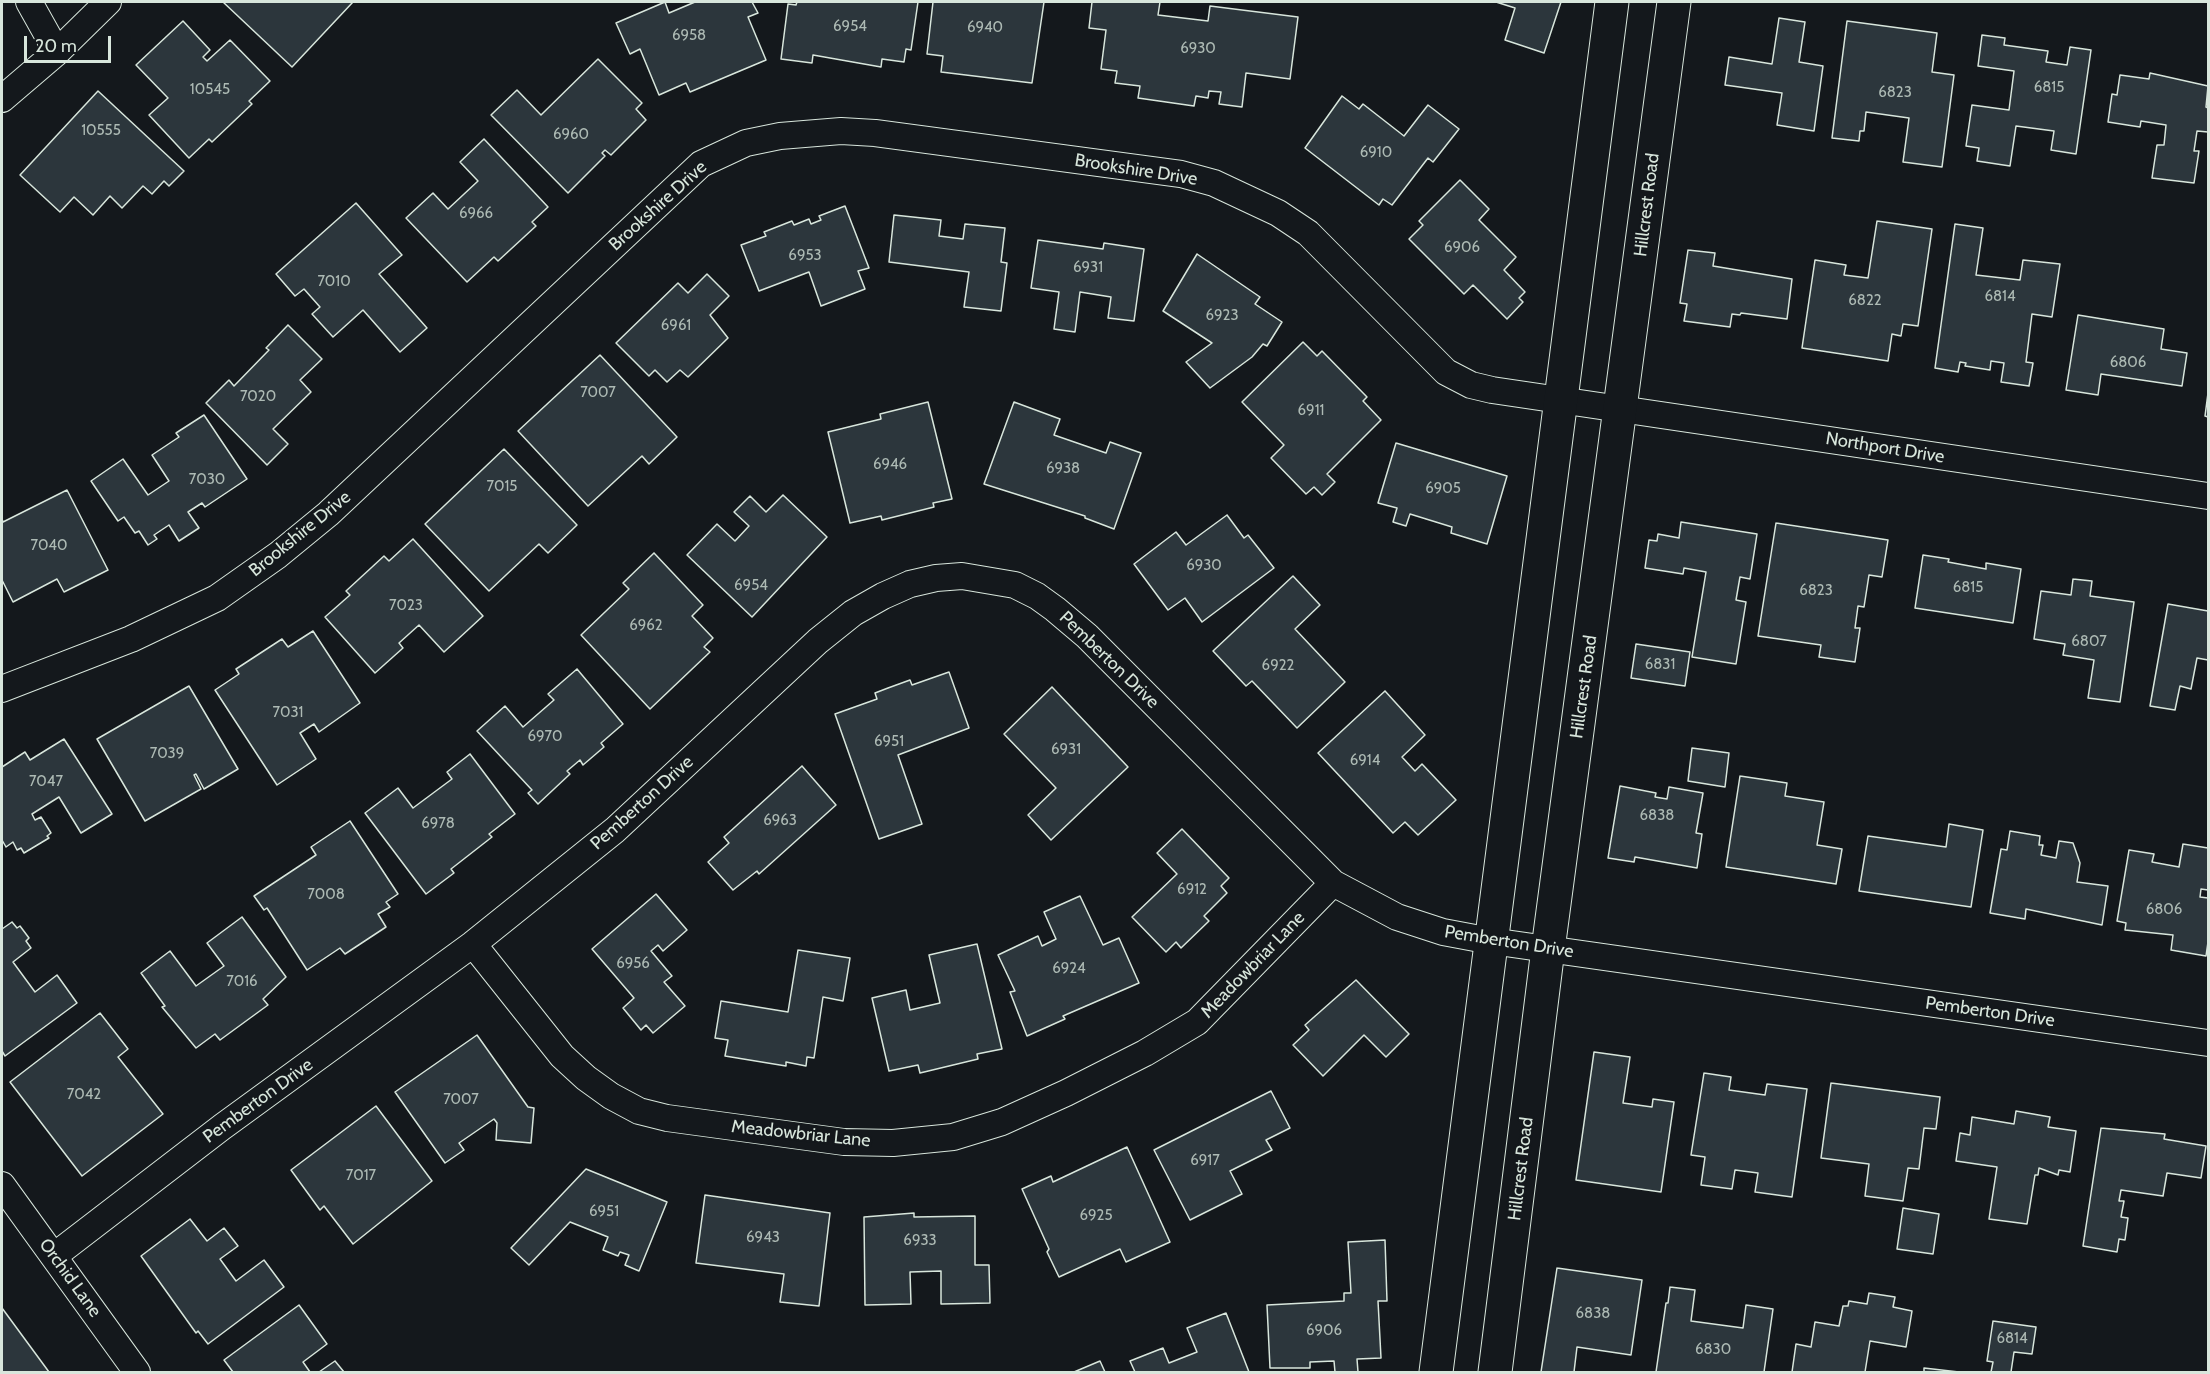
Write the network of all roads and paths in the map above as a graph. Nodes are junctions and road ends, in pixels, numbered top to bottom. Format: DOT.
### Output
graph roads {
  1 [pos="29,2"];
  2 [pos="108,2"];
  3 [pos="1612,2"];
  4 [pos="1674,2"];
  5 [pos="57,52"];
  6 [pos="2,99"];
  7 [pos="1561,399"];
  8 [pos="1621,408"];
  9 [pos="2208,496"];
  10 [pos="2,689"];
  11 [pos="1333,883"];
  12 [pos="1491,941"];
  13 [pos="473,944"];
  14 [pos="1548,949"];
  15 [pos="2208,1043"];
  16 [pos="2,1185"];
  17 [pos="54,1256"];
  18 [pos="137,1372"];
  19 [pos="1436,1372"];
  20 [pos="1495,1372"];
  1 -- 5 [label="street"];
  2 -- 5 [label="street"];
  3 -- 7 [label="main road"];
  4 -- 8 [label="main road, Hillcrest Road"];
  5 -- 6 [label="street"];
  7 -- 8 [label="street, Northport Drive"];
  7 -- 10 [label="street, Brookshire Drive"];
  7 -- 12 [label="main road"];
  8 -- 9 [label="street, Northport Drive"];
  8 -- 14 [label="main road, Hillcrest Road"];
  11 -- 12 [label="street, Pemberton Drive"];
  11 -- 13 [label="street, Meadowbriar Lane"];
  11 -- 13 [label="street, Pemberton Drive"];
  12 -- 14 [label="street, Pemberton Drive"];
  12 -- 19 [label="main road"];
  13 -- 17 [label="street, Pemberton Drive"];
  14 -- 15 [label="street, Pemberton Drive"];
  14 -- 20 [label="main road, Hillcrest Road"];
  16 -- 17 [label="street, Orchid Lane"];
  17 -- 18 [label="street, Orchid Lane"];
}
